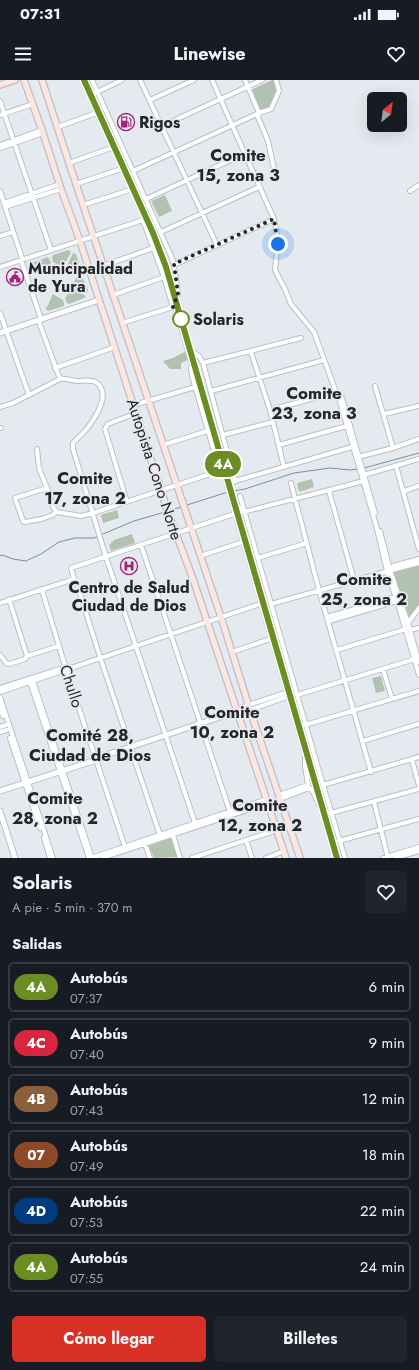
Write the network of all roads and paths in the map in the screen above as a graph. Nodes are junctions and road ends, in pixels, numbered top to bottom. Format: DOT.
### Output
graph roads {
  1 [pos="15,80"];
  2 [pos="24,80"];
  3 [pos="42,80"];
  4 [pos="84,80"];
  5 [pos="92,80"];
  6 [pos="122,80"];
  7 [pos="140,80"];
  8 [pos="194,80"];
  9 [pos="212,80"];
  10 [pos="245,80"];
  11 [pos="262,80"];
  12 [pos="276,80"];
  13 [pos="0,85"];
  14 [pos="248,87"];
  15 [pos="94,93"];
  16 [pos="221,99"];
  17 [pos="150,100"];
  18 [pos="0,101"];
  19 [pos="33,104"];
  20 [pos="99,112"];
  21 [pos="259,113"];
  22 [pos="2,114"];
  23 [pos="162,126"];
  24 [pos="232,126"];
  25 [pos="58,127"];
  26 [pos="43,131"];
  27 [pos="14,142"];
  28 [pos="0,145"];
  29 [pos="114,147"];
  30 [pos="0,148"];
  31 [pos="122,149"];
  32 [pos="174,153"];
  33 [pos="244,154"];
  34 [pos="120,158"];
  35 [pos="68,163"];
  36 [pos="124,168"];
  37 [pos="133,171"];
  38 [pos="275,173"];
  39 [pos="187,180"];
  40 [pos="76,184"];
  41 [pos="419,185"];
  42 [pos="60,186"];
  43 [pos="259,187"];
  44 [pos="133,189"];
  45 [pos="0,191"];
  46 [pos="410,191"];
  47 [pos="32,196"];
  48 [pos="146,199"];
  49 [pos="5,205"];
  50 [pos="83,205"];
  51 [pos="202,213"];
  52 [pos="145,219"];
  53 [pos="274,219"];
  54 [pos="13,232"];
  55 [pos="161,232"];
  56 [pos="0,236"];
  57 [pos="93,236"];
  58 [pos="80,241"];
  59 [pos="217,245"];
  60 [pos="153,248"];
  61 [pos="50,250"];
  62 [pos="21,260"];
  63 [pos="174,264"];
  64 [pos="103,266"];
  65 [pos="0,267"];
  66 [pos="164,277"];
  67 [pos="113,295"];
  68 [pos="99,300"];
  69 [pos="174,303"];
  70 [pos="0,313"];
  71 [pos="41,319"];
  72 [pos="122,322"];
  73 [pos="3,332"];
  74 [pos="301,338"];
  75 [pos="115,347"];
  76 [pos="190,350"];
  77 [pos="251,352"];
  78 [pos="324,360"];
  79 [pos="193,363"];
  80 [pos="203,363"];
  81 [pos="55,368"];
  82 [pos="260,377"];
  83 [pos="60,379"];
  84 [pos="375,386"];
  85 [pos="195,387"];
  86 [pos="211,391"];
  87 [pos="336,392"];
  88 [pos="29,395"];
  89 [pos="149,401"];
  90 [pos="134,405"];
  91 [pos="419,406"];
  92 [pos="0,407"];
  93 [pos="270,410"];
  94 [pos="136,413"];
  95 [pos="384,414"];
  96 [pos="273,422"];
  97 [pos="349,425"];
  98 [pos="207,431"];
  99 [pos="223,435"];
  100 [pos="419,439"];
  101 [pos="163,445"];
  102 [pos="279,445"];
  103 [pos="352,447"];
  104 [pos="393,448"];
  105 [pos="37,449"];
  106 [pos="358,457"];
  107 [pos="419,459"];
  108 [pos="396,466"];
  109 [pos="284,467"];
  110 [pos="219,471"];
  111 [pos="364,475"];
  112 [pos="363,481"];
  113 [pos="230,483"];
  114 [pos="291,483"];
  115 [pos="176,485"];
  116 [pos="419,486"];
  117 [pos="47,488"];
  118 [pos="161,491"];
  119 [pos="329,491"];
  120 [pos="404,491"];
  121 [pos="240,496"];
  122 [pos="294,498"];
  123 [pos="127,502"];
  124 [pos="57,512"];
  125 [pos="93,513"];
  126 [pos="241,513"];
  127 [pos="191,528"];
  128 [pos="176,534"];
  129 [pos="246,542"];
  130 [pos="307,543"];
  131 [pos="141,545"];
  132 [pos="419,549"];
  133 [pos="200,556"];
  134 [pos="106,557"];
  135 [pos="258,558"];
  136 [pos="419,559"];
  137 [pos="419,563"];
  138 [pos="388,571"];
  139 [pos="354,580"];
  140 [pos="78,587"];
  141 [pos="42,590"];
  142 [pos="319,590"];
  143 [pos="9,599"];
  144 [pos="396,599"];
  145 [pos="0,603"];
  146 [pos="263,603"];
  147 [pos="271,604"];
  148 [pos="419,608"];
  149 [pos="221,617"];
  150 [pos="328,619"];
  151 [pos="206,622"];
  152 [pos="408,623"];
  153 [pos="419,628"];
  154 [pos="408,630"];
  155 [pos="171,634"];
  156 [pos="276,637"];
  157 [pos="136,645"];
  158 [pos="59,646"];
  159 [pos="337,650"];
  160 [pos="232,652"];
  161 [pos="0,655"];
  162 [pos="27,656"];
  163 [pos="100,657"];
  164 [pos="417,660"];
  165 [pos="66,669"];
  166 [pos="383,669"];
  167 [pos="419,675"];
  168 [pos="32,680"];
  169 [pos="346,680"];
  170 [pos="0,688"];
  171 [pos="419,690"];
  172 [pos="0,692"];
  173 [pos="291,694"];
  174 [pos="0,697"];
  175 [pos="392,699"];
  176 [pos="0,707"];
  177 [pos="249,708"];
  178 [pos="354,710"];
  179 [pos="238,711"];
  180 [pos="200,724"];
  181 [pos="419,724"];
  182 [pos="6,725"];
  183 [pos="305,725"];
  184 [pos="0,727"];
  185 [pos="7,730"];
  186 [pos="0,732"];
  187 [pos="166,735"];
  188 [pos="363,741"];
  189 [pos="130,747"];
  190 [pos="306,750"];
  191 [pos="97,758"];
  192 [pos="419,758"];
  193 [pos="412,760"];
  194 [pos="61,770"];
  195 [pos="372,772"];
  196 [pos="26,781"];
  197 [pos="323,785"];
  198 [pos="419,785"];
  199 [pos="0,788"];
  200 [pos="419,789"];
  201 [pos="0,791"];
  202 [pos="279,797"];
  203 [pos="268,801"];
  204 [pos="374,802"];
  205 [pos="323,809"];
  206 [pos="0,810"];
  207 [pos="231,813"];
  208 [pos="331,813"];
  209 [pos="419,819"];
  210 [pos="0,820"];
  211 [pos="196,825"];
  212 [pos="277,830"];
  213 [pos="380,830"];
  214 [pos="173,835"];
  215 [pos="160,837"];
  216 [pos="246,840"];
  217 [pos="339,841"];
  218 [pos="145,844"];
  219 [pos="126,848"];
  220 [pos="419,848"];
  221 [pos="284,851"];
  222 [pos="419,851"];
  223 [pos="117,854"];
  224 [pos="388,857"];
  225 [pos="12,858"];
  226 [pos="15,858"];
  227 [pos="52,858"];
  228 [pos="91,858"];
  229 [pos="102,858"];
  230 [pos="120,858"];
  231 [pos="150,858"];
  232 [pos="180,858"];
  233 [pos="192,858"];
  234 [pos="252,858"];
  235 [pos="266,858"];
  236 [pos="286,858"];
  237 [pos="300,858"];
  238 [pos="337,858"];
  239 [pos="345,858"];
  240 [pos="383,858"];
  241 [pos="395,858"];
  1 -- 13 [label="main road"];
  2 -- 19 [label="main road, Autopista Cono Norte"];
  3 -- 25 [label="main road, Autopista Cono Norte"];
  4 -- 15 [label="highway"];
  5 -- 15 [label="street"];
  6 -- 15 [label="street"];
  7 -- 17 [label="street"];
  8 -- 17 [label="street"];
  9 -- 16 [label="street"];
  10 -- 14 [label="street"];
  11 -- 14 [label="street"];
  12 -- 21 [label="street"];
  14 -- 16 [label="street"];
  14 -- 21 [label="street"];
  15 -- 20 [label="highway"];
  15 -- 31 [label="street"];
  16 -- 23 [label="street"];
  16 -- 24 [label="street"];
  17 -- 23 [label="street"];
  18 -- 22 [label="street"];
  19 -- 22 [label="street"];
  19 -- 26 [label="main road, Autopista Cono Norte"];
  20 -- 25 [label="street"];
  20 -- 29 [label="highway"];
  21 -- 24 [label="street"];
  21 -- 38 [label="street"];
  22 -- 27 [label="street"];
  23 -- 32 [label="street"];
  24 -- 32 [label="street"];
  24 -- 33 [label="street"];
  25 -- 35 [label="main road, Autopista Cono Norte"];
  26 -- 27 [label="street"];
  26 -- 42 [label="main road, Autopista Cono Norte"];
  27 -- 28 [label="street"];
  27 -- 30 [label="street"];
  27 -- 47 [label="street"];
  29 -- 34 [label="highway"];
  29 -- 35 [label="street"];
  31 -- 34 [label="street"];
  31 -- 37 [label="street"];
  32 -- 37 [label="street"];
  32 -- 39 [label="street"];
  33 -- 39 [label="street"];
  33 -- 43 [label="street"];
  34 -- 36 [label="highway"];
  35 -- 40 [label="main road, Autopista Cono Norte"];
  36 -- 40 [label="street"];
  36 -- 44 [label="highway"];
  37 -- 48 [label="street"];
  39 -- 48 [label="street"];
  39 -- 51 [label="street"];
  40 -- 50 [label="main road, Autopista Cono Norte"];
  41 -- 46 [label="street"];
  42 -- 47 [label="street"];
  42 -- 58 [label="main road, Autopista Cono Norte"];
  43 -- 51 [label="street"];
  43 -- 53 [label="street"];
  44 -- 50 [label="street"];
  44 -- 52 [label="highway"];
  45 -- 49 [label="street"];
  47 -- 49 [label="street"];
  47 -- 61 [label="street"];
  48 -- 55 [label="street"];
  49 -- 54 [label="street"];
  50 -- 57 [label="main road, Autopista Cono Norte"];
  51 -- 55 [label="street"];
  51 -- 59 [label="street"];
  52 -- 57 [label="street"];
  52 -- 60 [label="street"];
  52 -- 69 [label="highway"];
  53 -- 59 [label="street"];
  53 -- 78 [label="street"];
  54 -- 56 [label="street"];
  54 -- 62 [label="street"];
  55 -- 63 [label="street"];
  57 -- 58 [label="street"];
  57 -- 64 [label="main road, Autopista Cono Norte"];
  58 -- 61 [label="street"];
  58 -- 68 [label="main road, Autopista Cono Norte"];
  59 -- 63 [label="street"];
  60 -- 64 [label="street"];
  60 -- 66 [label="street"];
  61 -- 62 [label="street"];
  62 -- 65 [label="street"];
  62 -- 71 [label="street"];
  63 -- 69 [label="street"];
  64 -- 67 [label="main road, Autopista Cono Norte"];
  66 -- 67 [label="street"];
  66 -- 69 [label="street"];
  67 -- 72 [label="main road, Autopista Cono Norte"];
  68 -- 71 [label="street"];
  68 -- 75 [label="main road, Autopista Cono Norte"];
  69 -- 72 [label="street"];
  69 -- 76 [label="highway"];
  70 -- 73 [label="street"];
  71 -- 73 [label="street"];
  71 -- 81 [label="street"];
  72 -- 89 [label="main road, Autopista Cono Norte"];
  73 -- 88 [label="street"];
  74 -- 77 [label="street"];
  75 -- 81 [label="street"];
  75 -- 90 [label="main road, Autopista Cono Norte"];
  76 -- 79 [label="highway"];
  76 -- 80 [label="street"];
  77 -- 80 [label="street"];
  77 -- 82 [label="street"];
  78 -- 82 [label="street"];
  78 -- 87 [label="street"];
  79 -- 85 [label="street"];
  79 -- 113 [label="highway"];
  80 -- 86 [label="street"];
  81 -- 83 [label="street"];
  82 -- 86 [label="street"];
  82 -- 93 [label="street"];
  83 -- 88 [label="street"];
  83 -- 125 [label="street"];
  84 -- 95 [label="street"];
  85 -- 89 [label="street"];
  85 -- 98 [label="street"];
  86 -- 99 [label="street"];
  87 -- 93 [label="street"];
  87 -- 97 [label="street"];
  88 -- 92 [label="street"];
  89 -- 90 [label="street"];
  89 -- 101 [label="main road, Autopista Cono Norte"];
  90 -- 94 [label="main road, Autopista Cono Norte"];
  91 -- 95 [label="street"];
  93 -- 96 [label="street"];
  94 -- 118 [label="main road, Autopista Cono Norte"];
  94 -- 123 [label="street"];
  95 -- 104 [label="street"];
  96 -- 99 [label="street"];
  96 -- 102 [label="street"];
  97 -- 102 [label="street"];
  97 -- 103 [label="street"];
  97 -- 106 [label="street"];
  98 -- 101 [label="street"];
  98 -- 110 [label="street"];
  99 -- 113 [label="street"];
  100 -- 104 [label="street"];
  101 -- 115 [label="main road, Autopista Cono Norte"];
  102 -- 109 [label="street"];
  103 -- 106 [label="street"];
  103 -- 109 [label="street"];
  104 -- 106 [label="street"];
  105 -- 117 [label="street"];
  106 -- 111 [label="street"];
  106 -- 112 [label="street"];
  107 -- 108 [label="street"];
  108 -- 111 [label="street"];
  108 -- 120 [label="street"];
  109 -- 113 [label="street"];
  110 -- 113 [label="street"];
  110 -- 115 [label="street"];
  111 -- 138 [label="street"];
  112 -- 119 [label="street"];
  112 -- 138 [label="street"];
  113 -- 126 [label="highway"];
  114 -- 122 [label="street"];
  115 -- 118 [label="street"];
  115 -- 127 [label="main road, Autopista Cono Norte"];
  116 -- 120 [label="street"];
  117 -- 124 [label="street"];
  117 -- 124 [label="street"];
  118 -- 123 [label="street"];
  118 -- 128 [label="main road, Autopista Cono Norte"];
  119 -- 122 [label="street"];
  119 -- 139 [label="street"];
  120 -- 132 [label="street"];
  121 -- 126 [label="street"];
  122 -- 126 [label="street"];
  122 -- 130 [label="street"];
  123 -- 125 [label="street"];
  124 -- 125 [label="street"];
  125 -- 134 [label="street"];
  126 -- 127 [label="street"];
  126 -- 129 [label="highway"];
  126 -- 135 [label="street"];
  127 -- 128 [label="street"];
  127 -- 133 [label="main road, Autopista Cono Norte"];
  128 -- 131 [label="street"];
  128 -- 151 [label="main road, Autopista Cono Norte"];
  129 -- 133 [label="street"];
  129 -- 146 [label="highway"];
  130 -- 135 [label="street"];
  130 -- 142 [label="street"];
  131 -- 134 [label="street"];
  131 -- 155 [label="street"];
  133 -- 149 [label="main road, Autopista Cono Norte"];
  134 -- 141 [label="street"];
  134 -- 157 [label="street"];
  135 -- 147 [label="street"];
  136 -- 138 [label="street"];
  137 -- 138 [label="street"];
  138 -- 139 [label="street"];
  138 -- 144 [label="street"];
  138 -- 152 [label="street"];
  139 -- 142 [label="street"];
  140 -- 163 [label="street"];
  141 -- 143 [label="street"];
  141 -- 158 [label="street, Chullo"];
  142 -- 147 [label="street"];
  142 -- 150 [label="street"];
  143 -- 145 [label="street"];
  143 -- 162 [label="street"];
  144 -- 150 [label="street"];
  144 -- 154 [label="street"];
  146 -- 149 [label="street"];
  146 -- 156 [label="highway"];
  147 -- 156 [label="street"];
  148 -- 152 [label="street"];
  149 -- 151 [label="street"];
  149 -- 160 [label="main road, Autopista Cono Norte"];
  150 -- 159 [label="street"];
  151 -- 155 [label="street"];
  151 -- 179 [label="main road, Autopista Cono Norte"];
  152 -- 154 [label="street"];
  153 -- 154 [label="street"];
  154 -- 159 [label="street"];
  154 -- 164 [label="street"];
  155 -- 157 [label="street"];
  155 -- 180 [label="street"];
  156 -- 160 [label="street"];
  156 -- 173 [label="highway"];
  157 -- 163 [label="street"];
  157 -- 187 [label="street"];
  158 -- 162 [label="street"];
  158 -- 165 [label="street, Chullo"];
  159 -- 169 [label="street"];
  160 -- 177 [label="main road, Autopista Cono Norte"];
  161 -- 162 [label="street"];
  163 -- 165 [label="street"];
  163 -- 189 [label="street"];
  164 -- 166 [label="street"];
  164 -- 167 [label="street"];
  165 -- 168 [label="street"];
  165 -- 191 [label="street, Chullo"];
  166 -- 169 [label="street"];
  166 -- 175 [label="street"];
  168 -- 170 [label="street"];
  168 -- 172 [label="street"];
  168 -- 194 [label="street"];
  169 -- 173 [label="street"];
  169 -- 178 [label="street"];
  171 -- 175 [label="street"];
  173 -- 177 [label="street"];
  173 -- 183 [label="street"];
  173 -- 190 [label="highway"];
  174 -- 196 [label="street"];
  175 -- 178 [label="street"];
  176 -- 182 [label="street"];
  177 -- 179 [label="street"];
  177 -- 202 [label="main road, Autopista Cono Norte"];
  178 -- 183 [label="street"];
  178 -- 188 [label="street"];
  179 -- 180 [label="street"];
  179 -- 203 [label="main road, Autopista Cono Norte"];
  180 -- 187 [label="street"];
  180 -- 207 [label="street"];
  181 -- 188 [label="street"];
  182 -- 184 [label="street"];
  182 -- 185 [label="street"];
  183 -- 197 [label="street"];
  185 -- 186 [label="street"];
  185 -- 196 [label="street"];
  187 -- 189 [label="street"];
  187 -- 211 [label="street"];
  188 -- 195 [label="street"];
  189 -- 191 [label="street"];
  189 -- 215 [label="street"];
  190 -- 202 [label="street"];
  190 -- 205 [label="highway"];
  191 -- 194 [label="street"];
  191 -- 219 [label="street, Chullo"];
  192 -- 193 [label="street"];
  193 -- 195 [label="street"];
  193 -- 198 [label="street"];
  194 -- 196 [label="street"];
  194 -- 228 [label="street"];
  195 -- 197 [label="street"];
  196 -- 199 [label="street"];
  196 -- 201 [label="street"];
  196 -- 227 [label="street"];
  197 -- 208 [label="street"];
  200 -- 204 [label="street"];
  202 -- 205 [label="street"];
  202 -- 237 [label="main road, Autopista Cono Norte"];
  203 -- 207 [label="street"];
  203 -- 212 [label="main road, Autopista Cono Norte"];
  204 -- 208 [label="street"];
  204 -- 213 [label="street"];
  205 -- 208 [label="street"];
  205 -- 238 [label="highway"];
  206 -- 226 [label="street"];
  207 -- 211 [label="street"];
  208 -- 217 [label="street"];
  209 -- 213 [label="street"];
  210 -- 225 [label="street"];
  211 -- 214 [label="street"];
  211 -- 215 [label="street"];
  212 -- 216 [label="street"];
  212 -- 221 [label="main road, Autopista Cono Norte"];
  213 -- 217 [label="street"];
  213 -- 224 [label="street"];
  214 -- 215 [label="street"];
  214 -- 232 [label="street"];
  215 -- 218 [label="street"];
  215 -- 219 [label="street"];
  216 -- 233 [label="street"];
  216 -- 234 [label="street"];
  217 -- 239 [label="street"];
  218 -- 219 [label="street"];
  218 -- 231 [label="street"];
  219 -- 223 [label="street"];
  220 -- 224 [label="street"];
  221 -- 235 [label="street"];
  221 -- 236 [label="main road, Autopista Cono Norte"];
  222 -- 241 [label="street"];
  223 -- 228 [label="street"];
  223 -- 229 [label="street"];
  223 -- 230 [label="street"];
  224 -- 240 [label="street"];
}
